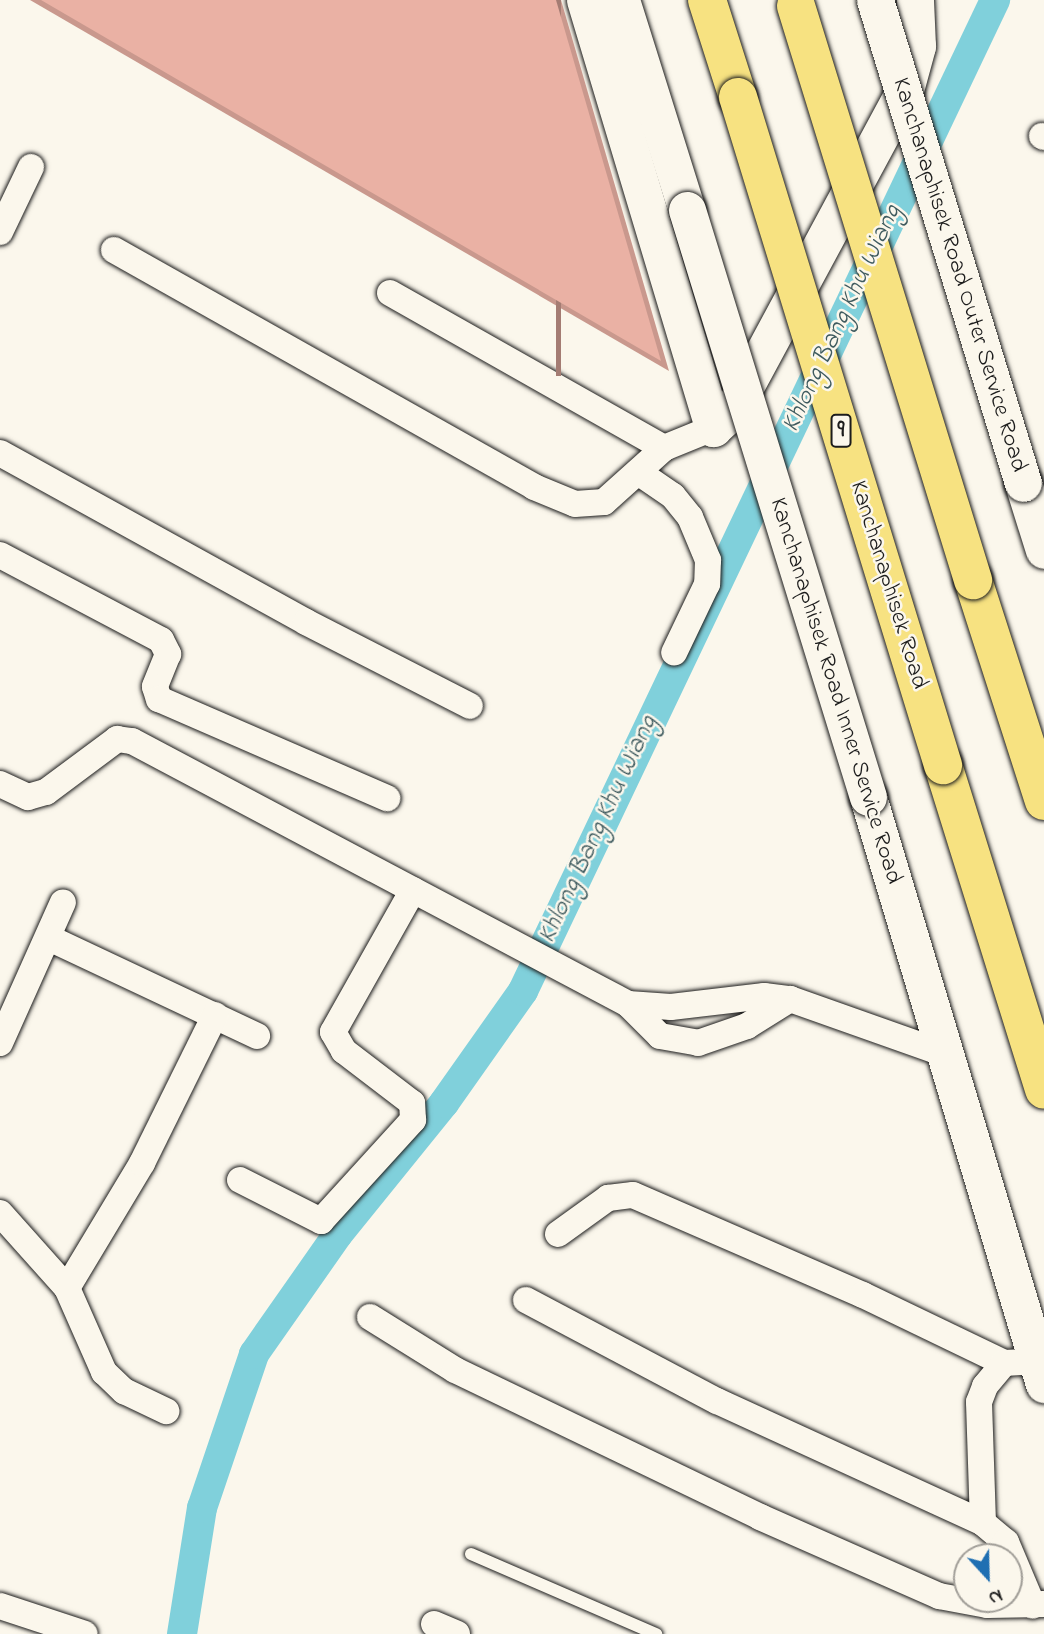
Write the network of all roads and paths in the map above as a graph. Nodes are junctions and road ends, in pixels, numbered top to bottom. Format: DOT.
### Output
graph roads {
  1 [pos="586,0"];
  2 [pos="621,0"];
  3 [pos="707,0"];
  4 [pos="875,0"];
  5 [pos="915,0"];
  6 [pos="795,3"];
  7 [pos="31,167"];
  8 [pos="4,217"];
  9 [pos="114,250"];
  10 [pos="390,293"];
  11 [pos="713,428"];
  12 [pos="664,448"];
  13 [pos="0,453"];
  14 [pos="638,472"];
  15 [pos="1044,550"];
  16 [pos="0,555"];
  17 [pos="674,653"];
  18 [pos="470,706"];
  19 [pos="0,784"];
  20 [pos="387,798"];
  21 [pos="1044,801"];
  22 [pos="413,890"];
  23 [pos="63,902"];
  24 [pos="49,938"];
  25 [pos="790,999"];
  26 [pos="628,1004"];
  27 [pos="215,1016"];
  28 [pos="257,1036"];
  29 [pos="0,1042"];
  30 [pos="945,1054"];
  31 [pos="1044,1090"];
  32 [pos="240,1181"];
  33 [pos="0,1213"];
  34 [pos="558,1234"];
  35 [pos="67,1288"];
  36 [pos="526,1300"];
  37 [pos="370,1317"];
  38 [pos="1028,1369"];
  39 [pos="166,1411"];
  40 [pos="983,1523"];
  41 [pos="471,1554"];
  42 [pos="1038,1605"];
  43 [pos="0,1606"];
  44 [pos="85,1634"];
  45 [pos="656,1634"];
  1 -- 11 [label="main road"];
  2 -- 30 [label="main road, Kanchanaphisek Road Inner Service Road, bridge"];
  3 -- 31 [label="highway, Kanchanaphisek Road / 9, bridge"];
  4 -- 15 [label="main road, Kanchanaphisek Road Outer Service Road, bridge"];
  5 -- 11 [label="main road"];
  6 -- 21 [label="highway, bridge"];
  7 -- 8 [label="street"];
  9 -- 14 [label="street"];
  10 -- 12 [label="street"];
  11 -- 12 [label="street"];
  12 -- 14 [label="street"];
  13 -- 18 [label="street"];
  14 -- 17 [label="street"];
  16 -- 20 [label="street"];
  19 -- 22 [label="street"];
  22 -- 26 [label="street"];
  22 -- 32 [label="street"];
  23 -- 24 [label="street"];
  24 -- 27 [label="street"];
  24 -- 29 [label="street"];
  25 -- 26 [label="street"];
  25 -- 26 [label="street"];
  25 -- 30 [label="street"];
  27 -- 28 [label="street"];
  27 -- 35 [label="street"];
  30 -- 38 [label="main road, Kanchanaphisek Road Inner Service Road"];
  33 -- 35 [label="street"];
  34 -- 38 [label="street"];
  35 -- 39 [label="street"];
  36 -- 40 [label="street"];
  37 -- 42 [label="street"];
  38 -- 40 [label="street"];
  40 -- 42 [label="street"];
  41 -- 45 [label="lane"];
  43 -- 44 [label="street"];
}
